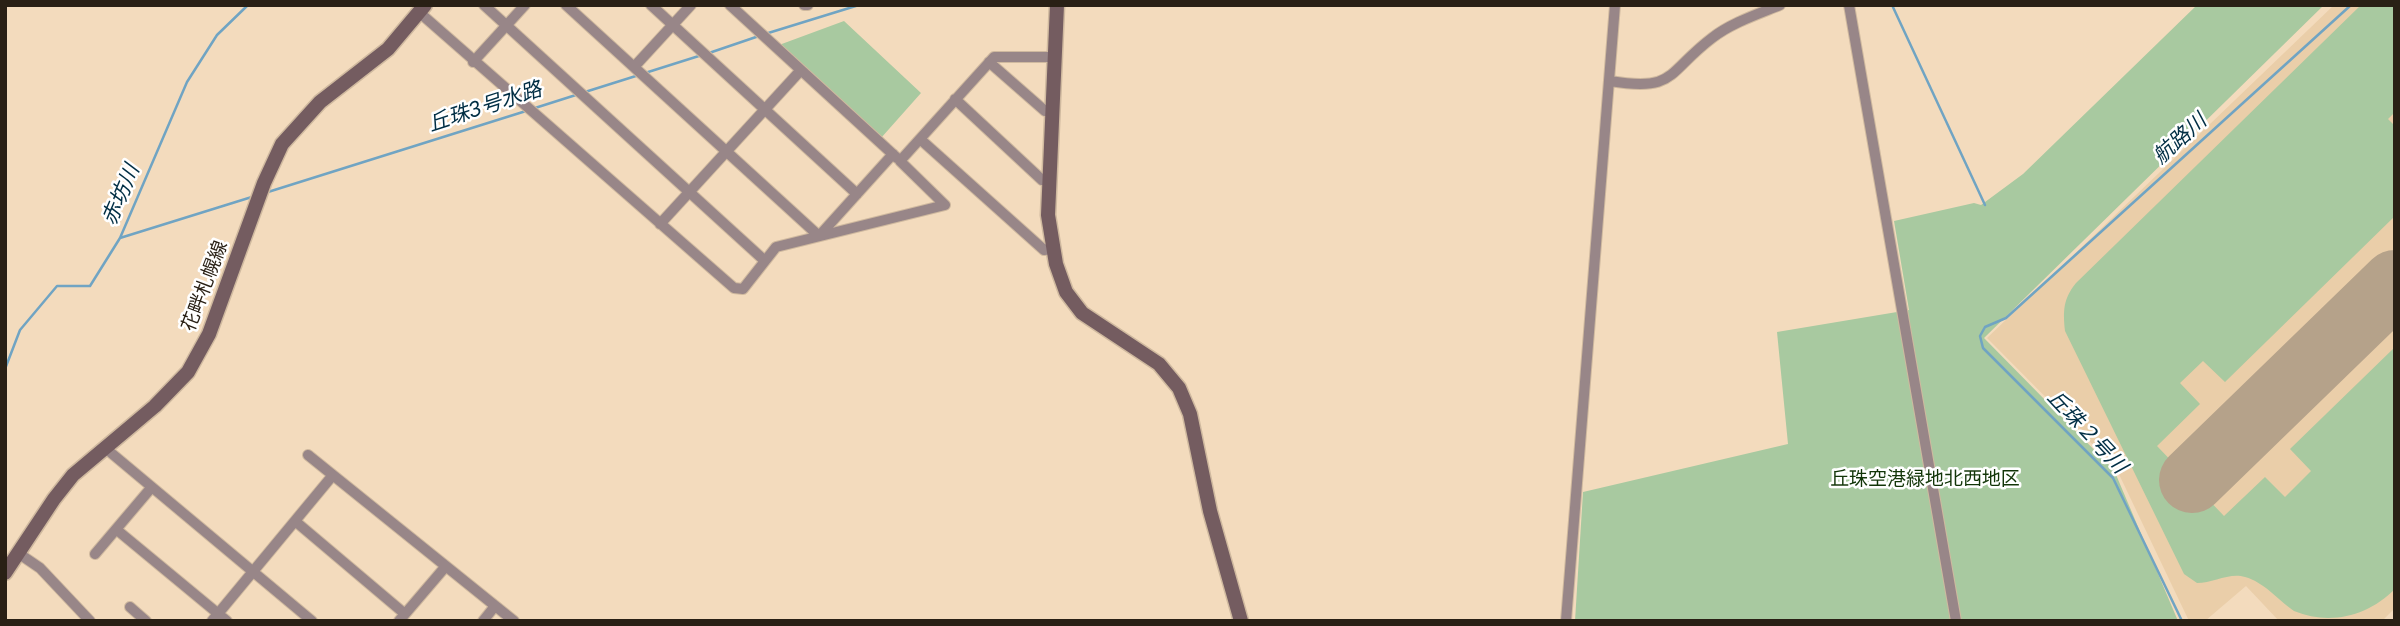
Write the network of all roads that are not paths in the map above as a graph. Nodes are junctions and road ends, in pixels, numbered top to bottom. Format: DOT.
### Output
graph roads {
  1 [pos="484,5"];
  2 [pos="525,5"];
  3 [pos="566,5"];
  4 [pos="651,5"];
  5 [pos="691,5"];
  6 [pos="730,5"];
  7 [pos="1057,5"];
  8 [pos="1615,5"];
  9 [pos="1780,5"];
  10 [pos="1849,5"];
  11 [pos="422,9"];
  12 [pos="507,25"];
  13 [pos="673,25"];
  14 [pos="1055,57"];
  15 [pos="473,62"];
  16 [pos="989,62"];
  17 [pos="801,70"];
  18 [pos="639,72"];
  19 [pos="1610,81"];
  20 [pos="955,100"];
  21 [pos="765,110"];
  22 [pos="1052,111"];
  23 [pos="920,139"];
  24 [pos="726,151"];
  25 [pos="896,157"];
  26 [pos="1049,181"];
  27 [pos="690,192"];
  28 [pos="858,194"];
  29 [pos="660,224"];
  30 [pos="820,236"];
  31 [pos="1053,249"];
  32 [pos="765,261"];
  33 [pos="104,447"];
  34 [pos="309,455"];
  35 [pos="333,475"];
  36 [pos="152,488"];
  37 [pos="295,521"];
  38 [pos="117,530"];
  39 [pos="18,553"];
  40 [pos="95,554"];
  41 [pos="446,566"];
  42 [pos="254,572"];
  43 [pos="5,573"];
  44 [pos="130,607"];
  45 [pos="495,607"];
  46 [pos="215,617"];
  47 [pos="402,617"];
  48 [pos="90,621"];
  49 [pos="146,621"];
  50 [pos="227,621"];
  51 [pos="312,621"];
  52 [pos="483,621"];
  53 [pos="514,621"];
  54 [pos="1241,621"];
  55 [pos="1566,621"];
  56 [pos="1956,621"];
  1 -- 12 [label="street"];
  2 -- 12 [label="street"];
  3 -- 18 [label="street"];
  4 -- 13 [label="street"];
  5 -- 13 [label="street"];
  6 -- 17 [label="street"];
  7 -- 14 [label="main road"];
  8 -- 19 [label="street"];
  9 -- 19 [label="street"];
  10 -- 56 [label="street"];
  11 -- 15 [label="street"];
  11 -- 33 [label="main road, 花畔札幌線"];
  12 -- 15 [label="street"];
  12 -- 27 [label="street"];
  13 -- 18 [label="street"];
  13 -- 21 [label="street"];
  14 -- 16 [label="street"];
  14 -- 22 [label="main road"];
  15 -- 29 [label="street"];
  16 -- 20 [label="street"];
  16 -- 22 [label="street"];
  17 -- 21 [label="street"];
  17 -- 25 [label="street"];
  18 -- 24 [label="street"];
  19 -- 55 [label="street"];
  20 -- 23 [label="street"];
  20 -- 26 [label="street"];
  21 -- 24 [label="street"];
  21 -- 28 [label="street"];
  22 -- 26 [label="main road"];
  23 -- 25 [label="street"];
  23 -- 31 [label="street"];
  24 -- 27 [label="street"];
  24 -- 30 [label="street"];
  25 -- 28 [label="street"];
  25 -- 30 [label="street"];
  26 -- 31 [label="main road"];
  27 -- 29 [label="street"];
  27 -- 32 [label="street"];
  28 -- 30 [label="street"];
  29 -- 32 [label="street"];
  30 -- 32 [label="street"];
  31 -- 54 [label="main road"];
  33 -- 36 [label="street"];
  33 -- 39 [label="main road, 花畔札幌線"];
  34 -- 35 [label="street"];
  35 -- 37 [label="street"];
  35 -- 41 [label="street"];
  36 -- 38 [label="street"];
  36 -- 42 [label="street"];
  37 -- 42 [label="street"];
  37 -- 47 [label="street"];
  38 -- 40 [label="street"];
  38 -- 46 [label="street"];
  39 -- 43 [label="main road, 花畔札幌線"];
  39 -- 48 [label="street"];
  41 -- 45 [label="street"];
  41 -- 47 [label="street"];
  42 -- 46 [label="street"];
  42 -- 51 [label="street"];
  44 -- 49 [label="street"];
  45 -- 52 [label="street"];
  45 -- 53 [label="street"];
  46 -- 50 [label="street"];
}
